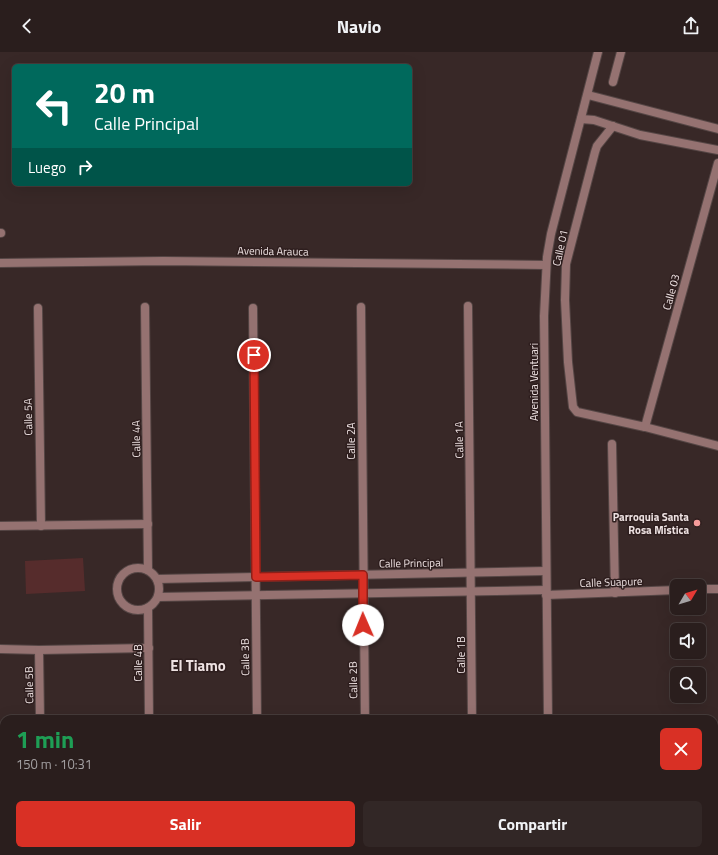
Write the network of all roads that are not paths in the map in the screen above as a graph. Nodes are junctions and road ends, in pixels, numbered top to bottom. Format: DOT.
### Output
graph roads {
  1 [pos="598,52"];
  2 [pos="621,52"];
  3 [pos="613,82"];
  4 [pos="588,95"];
  5 [pos="581,119"];
  6 [pos="613,126"];
  7 [pos="718,129"];
  8 [pos="718,150"];
  9 [pos="718,163"];
  10 [pos="0,263"];
  11 [pos="546,265"];
  12 [pos="468,306"];
  13 [pos="145,307"];
  14 [pos="361,307"];
  15 [pos="38,308"];
  16 [pos="253,308"];
  17 [pos="645,428"];
  18 [pos="612,444"];
  19 [pos="718,446"];
  20 [pos="148,524"];
  21 [pos="0,526"];
  22 [pos="40,526"];
  23 [pos="148,570"];
  24 [pos="546,571"];
  25 [pos="471,573"];
  26 [pos="363,575"];
  27 [pos="256,577"];
  28 [pos="157,579"];
  29 [pos="718,589"];
  30 [pos="670,590"];
  31 [pos="706,590"];
  32 [pos="472,591"];
  33 [pos="546,592"];
  34 [pos="363,594"];
  35 [pos="615,594"];
  36 [pos="256,596"];
  37 [pos="158,597"];
  38 [pos="148,608"];
  39 [pos="148,648"];
  40 [pos="0,649"];
  41 [pos="40,650"];
  42 [pos="40,715"];
  43 [pos="149,715"];
  44 [pos="257,715"];
  45 [pos="364,715"];
  46 [pos="472,715"];
  47 [pos="548,715"];
  1 -- 4 [label="street, Avenida Ventuari"];
  2 -- 3 [label="street"];
  4 -- 5 [label="street, Avenida Ventuari"];
  4 -- 7 [label="street"];
  5 -- 6 [label="street"];
  5 -- 11 [label="street, Avenida Ventuari"];
  6 -- 8 [label="street"];
  6 -- 17 [label="street, Calle 01"];
  9 -- 17 [label="street, Calle 03"];
  10 -- 11 [label="street, Avenida Arauca"];
  11 -- 24 [label="street, Avenida Ventuari"];
  12 -- 25 [label="street, Calle 1A"];
  13 -- 20 [label="street, Calle 4A"];
  14 -- 26 [label="street, Calle 2A"];
  15 -- 22 [label="street, Calle 5A"];
  16 -- 27 [label="street, Calle 3B"];
  17 -- 19 [label="street"];
  18 -- 35 [label="street"];
  20 -- 22 [label="street"];
  20 -- 23 [label="street, Calle 4A"];
  21 -- 22 [label="street"];
  23 -- 28 [label="street"];
  23 -- 38 [label="street"];
  24 -- 25 [label="street, Calle Principal"];
  24 -- 33 [label="street, Avenida Ventuari"];
  25 -- 26 [label="street, Calle Principal"];
  25 -- 32 [label="street, Calle 1A"];
  26 -- 27 [label="street, Calle Principal"];
  26 -- 34 [label="street, Calle 2A"];
  27 -- 28 [label="street, Calle Principal"];
  27 -- 36 [label="street, Calle 3B"];
  28 -- 37 [label="street"];
  29 -- 31 [label="street"];
  30 -- 35 [label="street, Calle Suapure"];
  32 -- 33 [label="street"];
  32 -- 34 [label="street"];
  32 -- 46 [label="street, Calle 1B"];
  33 -- 35 [label="street, Calle Suapure"];
  33 -- 47 [label="street, Avenida Ventuari"];
  34 -- 36 [label="street"];
  34 -- 45 [label="street, Calle 2B"];
  36 -- 37 [label="street"];
  36 -- 44 [label="street, Calle 3B"];
  37 -- 38 [label="street"];
  38 -- 39 [label="street, Calle 4B"];
  39 -- 41 [label="street"];
  39 -- 43 [label="street, Calle 4B"];
  40 -- 41 [label="street"];
  41 -- 42 [label="street, Calle 5B"];
}
